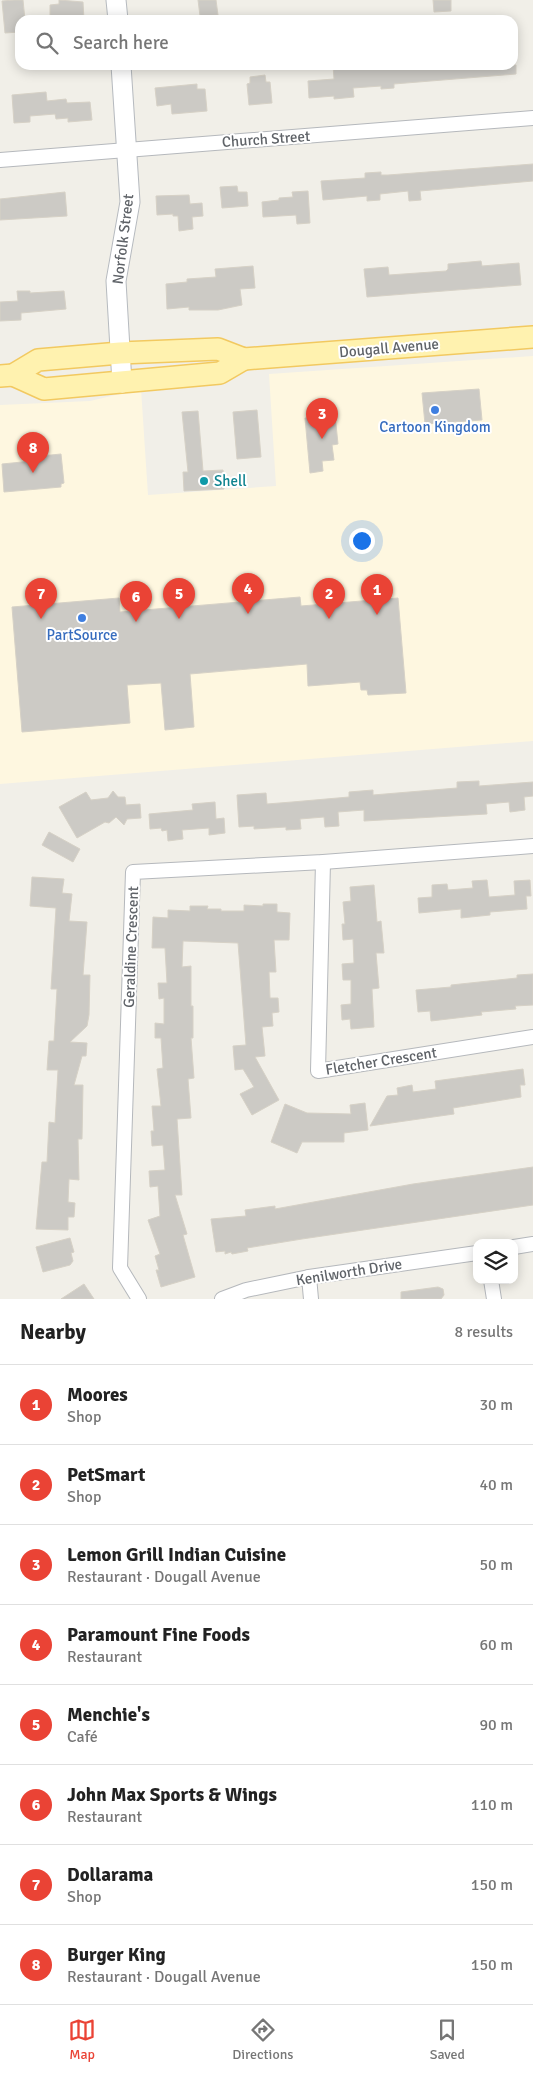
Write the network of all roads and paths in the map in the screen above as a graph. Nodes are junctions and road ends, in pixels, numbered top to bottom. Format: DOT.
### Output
graph roads {
  1 [pos="116,0"];
  2 [pos="118,15"];
  3 [pos="121,70"];
  4 [pos="533,118"];
  5 [pos="128,150"];
  6 [pos="0,160"];
  7 [pos="533,337"];
  8 [pos="120,354"];
  9 [pos="244,359"];
  10 [pos="6,375"];
  11 [pos="122,383"];
  12 [pos="533,846"];
  13 [pos="323,862"];
  14 [pos="533,1037"];
  15 [pos="533,1244"];
  16 [pos="518,1246"];
  17 [pos="473,1254"];
  18 [pos="308,1277"];
  19 [pos="492,1284"];
  20 [pos="139,1299"];
  21 [pos="222,1299"];
  22 [pos="311,1299"];
  23 [pos="494,1299"];
  1 -- 2 [label="street"];
  3 -- 5 [label="street, Norfolk Street"];
  4 -- 5 [label="street, Church Street"];
  5 -- 6 [label="street, Church Street"];
  5 -- 8 [label="street, Norfolk Street"];
  7 -- 9 [label="main road, Dougall Avenue"];
  8 -- 9 [label="main road, Dougall Avenue"];
  8 -- 10 [label="main road, Dougall Avenue"];
  8 -- 11 [label="street, Norfolk Street"];
  9 -- 11 [label="main road, Dougall Avenue"];
  10 -- 11 [label="main road, Dougall Avenue"];
  12 -- 13 [label="street, Geraldine Crescent"];
  13 -- 14 [label="street, Fletcher Crescent"];
  13 -- 20 [label="street, Geraldine Crescent"];
  15 -- 16 [label="street"];
  17 -- 18 [label="street, Kenilworth Drive"];
  18 -- 21 [label="street, Kenilworth Drive"];
  18 -- 22 [label="street"];
  19 -- 23 [label="street"];
}
